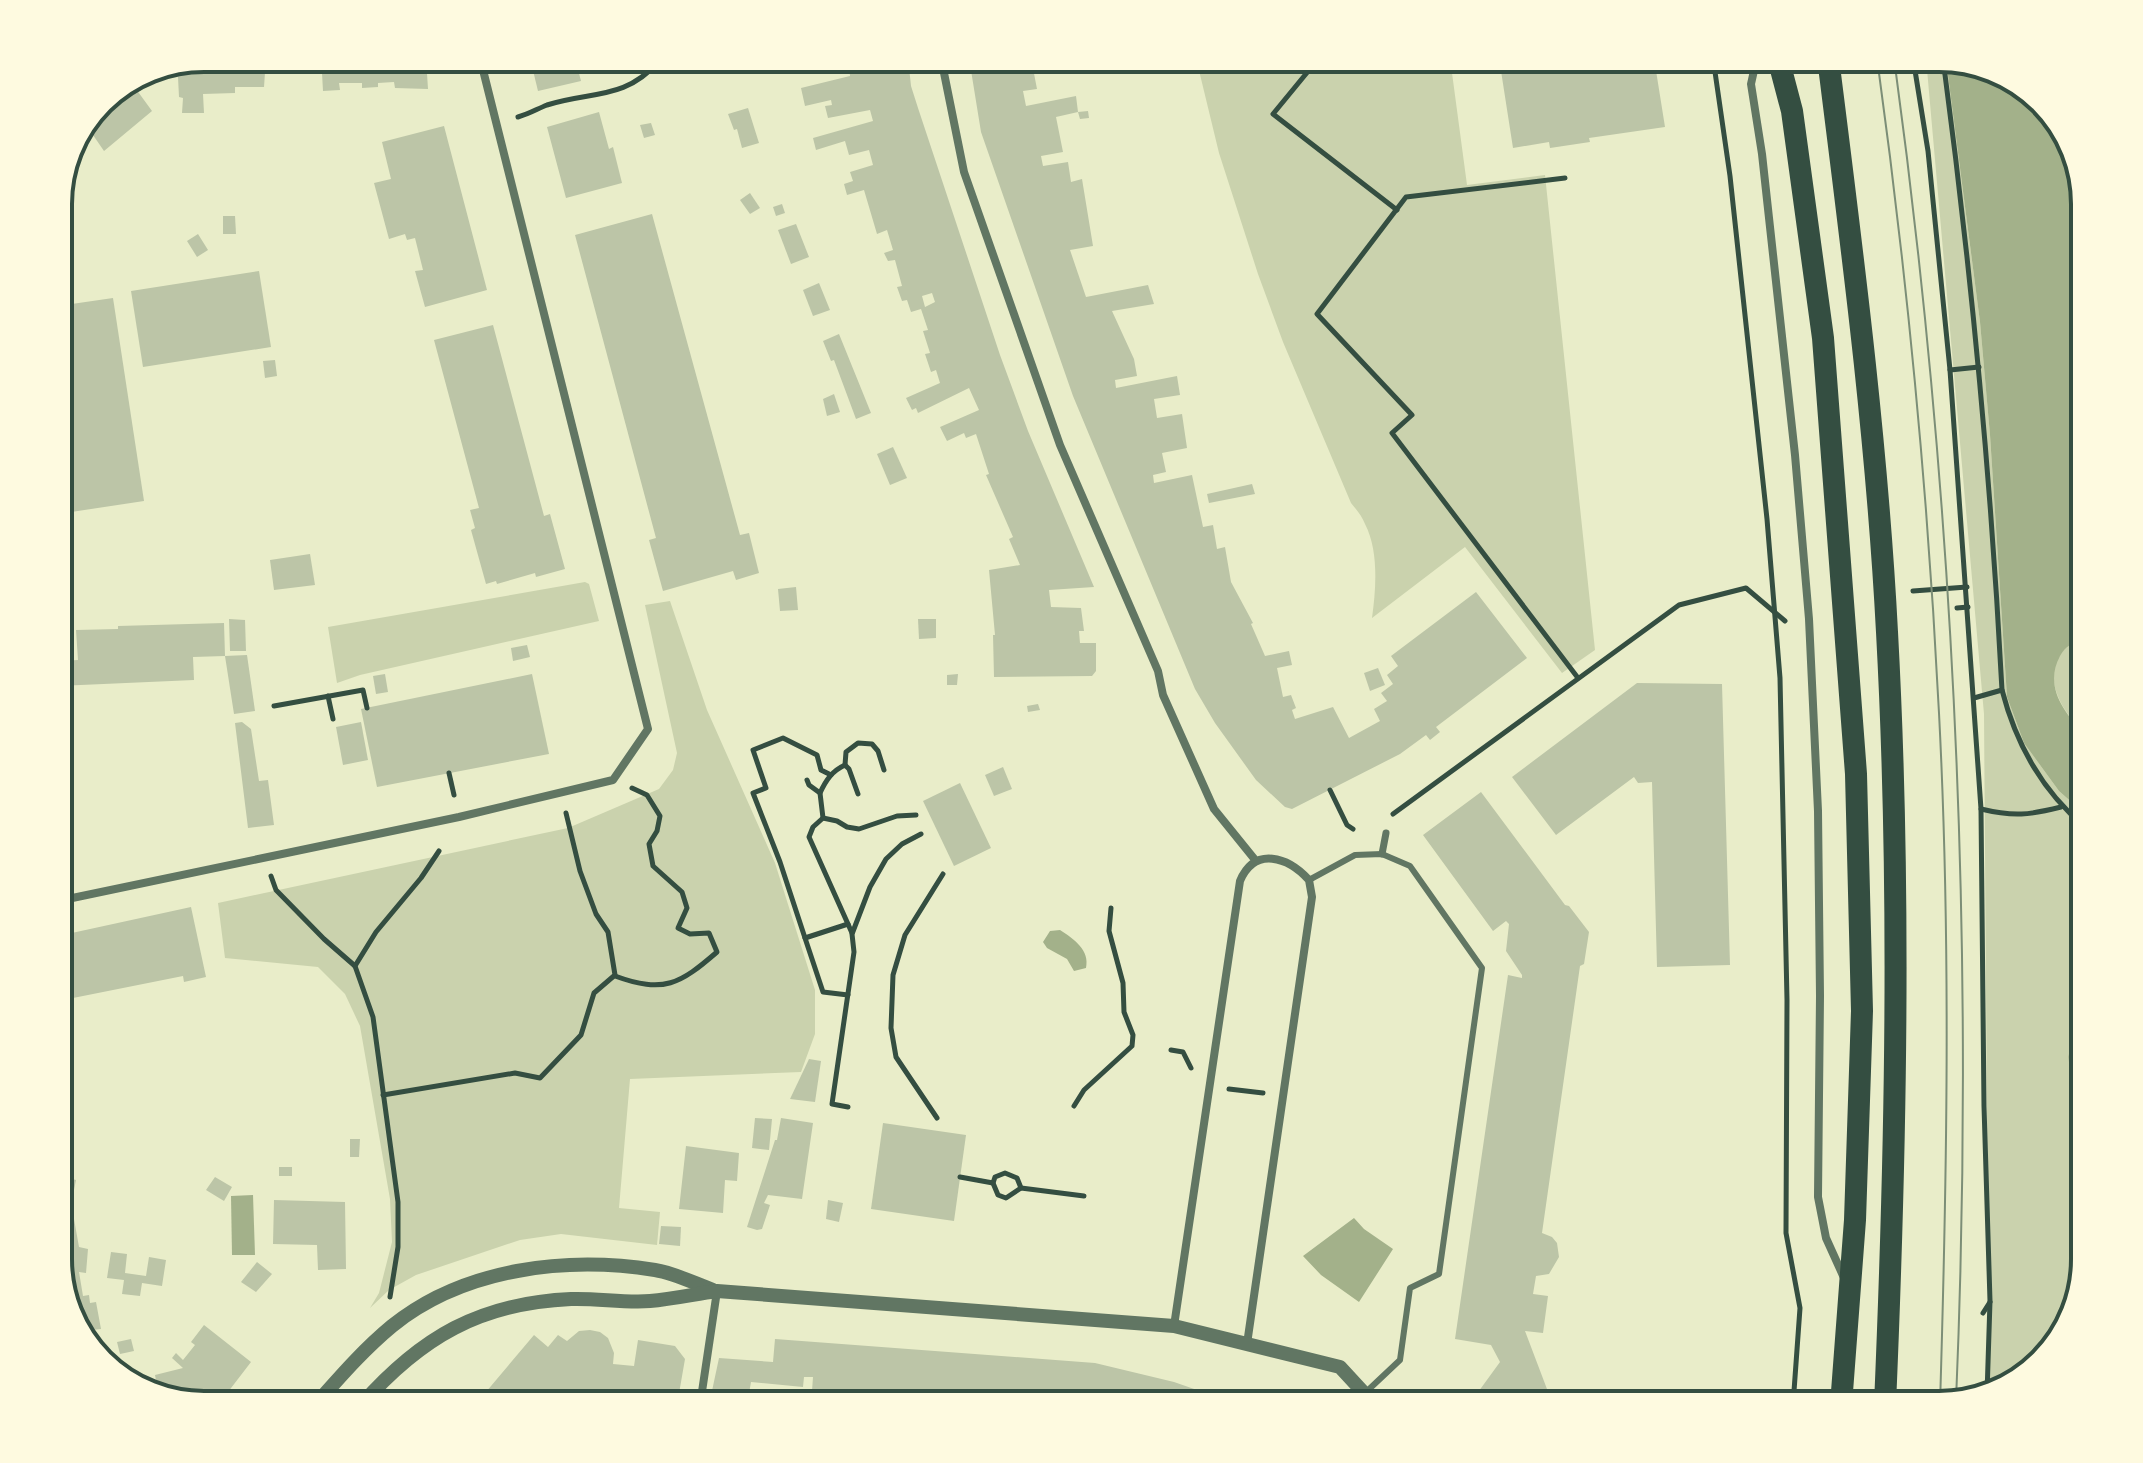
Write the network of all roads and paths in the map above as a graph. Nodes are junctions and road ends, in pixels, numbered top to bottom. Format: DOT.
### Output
graph roads {
  1 [pos="484,72"];
  2 [pos="650,72"];
  3 [pos="944,72"];
  4 [pos="1308,72"];
  5 [pos="1715,72"];
  6 [pos="1754,72"];
  7 [pos="1782,72"];
  8 [pos="1830,72"];
  9 [pos="1915,72"];
  10 [pos="1945,72"];
  11 [pos="496,122"];
  12 [pos="1565,178"];
  13 [pos="1397,210"];
  14 [pos="1979,367"];
  15 [pos="1950,370"];
  16 [pos="1967,587"];
  17 [pos="1918,590"];
  18 [pos="1783,600"];
  19 [pos="1968,607"];
  20 [pos="1957,608"];
  21 [pos="1775,613"];
  22 [pos="1785,621"];
  23 [pos="1578,678"];
  24 [pos="2002,690"];
  25 [pos="328,696"];
  26 [pos="1974,698"];
  27 [pos="274,706"];
  28 [pos="367,708"];
  29 [pos="333,719"];
  30 [pos="845,765"];
  31 [pos="884,770"];
  32 [pos="449,773"];
  33 [pos="831,775"];
  34 [pos="613,780"];
  35 [pos="807,780"];
  36 [pos="1330,790"];
  37 [pos="562,792"];
  38 [pos="820,793"];
  39 [pos="858,794"];
  40 [pos="456,803"];
  41 [pos="2061,807"];
  42 [pos="1981,809"];
  43 [pos="916,815"];
  44 [pos="2071,815"];
  45 [pos="823,818"];
  46 [pos="1353,829"];
  47 [pos="1386,833"];
  48 [pos="921,834"];
  49 [pos="439,851"];
  50 [pos="1382,854"];
  51 [pos="265,857"];
  52 [pos="1256,861"];
  53 [pos="943,874"];
  54 [pos="1309,880"];
  55 [pos="72,898"];
  56 [pos="1111,908"];
  57 [pos="848,924"];
  58 [pos="852,934"];
  59 [pos="805,938"];
  60 [pos="355,966"];
  61 [pos="615,975"];
  62 [pos="848,995"];
  63 [pos="383,1095"];
  64 [pos="1074,1106"];
  65 [pos="848,1107"];
  66 [pos="937,1118"];
  67 [pos="960,1177"];
  68 [pos="993,1183"];
  69 [pos="1021,1188"];
  70 [pos="1084,1196"];
  71 [pos="1848,1288"];
  72 [pos="389,1290"];
  73 [pos="717,1291"];
  74 [pos="1990,1301"];
  75 [pos="1983,1313"];
  76 [pos="1174,1326"];
  77 [pos="1247,1344"];
  78 [pos="1987,1381"];
  79 [pos="327,1391"];
  80 [pos="375,1391"];
  81 [pos="702,1391"];
  82 [pos="1363,1391"];
  83 [pos="1367,1391"];
  84 [pos="1794,1391"];
  85 [pos="1842,1391"];
  86 [pos="1886,1391"];
  1 -- 11 [label="street"];
  2 -- 11 [label="path"];
  3 -- 52 [label="street"];
  4 -- 13 [label="path"];
  5 -- 21 [label="path"];
  6 -- 71 [label="street"];
  7 -- 71 [label="highway"];
  8 -- 86 [label="highway"];
  9 -- 15 [label="path"];
  10 -- 14 [label="path"];
  11 -- 34 [label="street"];
  12 -- 13 [label="path"];
  13 -- 23 [label="path"];
  14 -- 15 [label="path"];
  14 -- 24 [label="path"];
  15 -- 16 [label="path"];
  16 -- 17 [label="path"];
  16 -- 19 [label="path"];
  18 -- 21 [label="path"];
  19 -- 20 [label="path"];
  19 -- 26 [label="path"];
  21 -- 22 [label="path"];
  21 -- 23 [label="path"];
  21 -- 84 [label="path"];
  23 -- 47 [label="path"];
  24 -- 26 [label="path"];
  24 -- 41 [label="path"];
  25 -- 27 [label="path"];
  25 -- 28 [label="path"];
  25 -- 29 [label="path"];
  26 -- 42 [label="path"];
  30 -- 31 [label="path"];
  30 -- 33 [label="path"];
  30 -- 39 [label="path"];
  32 -- 40 [label="path"];
  33 -- 38 [label="path"];
  33 -- 59 [label="path"];
  34 -- 37 [label="street"];
  34 -- 61 [label="path"];
  35 -- 38 [label="path"];
  36 -- 46 [label="path"];
  37 -- 51 [label="street"];
  37 -- 61 [label="path"];
  38 -- 45 [label="path"];
  41 -- 42 [label="path"];
  41 -- 44 [label="path"];
  42 -- 74 [label="path"];
  43 -- 45 [label="path"];
  45 -- 57 [label="path"];
  47 -- 50 [label="street"];
  48 -- 58 [label="path"];
  49 -- 60 [label="path"];
  50 -- 54 [label="lane"];
  50 -- 83 [label="lane"];
  51 -- 55 [label="street"];
  51 -- 60 [label="path"];
  52 -- 54 [label="street"];
  52 -- 76 [label="street"];
  53 -- 66 [label="path"];
  54 -- 77 [label="street"];
  56 -- 64 [label="path"];
  57 -- 58 [label="path"];
  57 -- 59 [label="path"];
  58 -- 62 [label="path"];
  59 -- 62 [label="path"];
  60 -- 63 [label="path"];
  61 -- 63 [label="path"];
  62 -- 65 [label="path"];
  63 -- 72 [label="path"];
  67 -- 68 [label="path"];
  68 -- 69 [label="path"];
  68 -- 69 [label="path"];
  69 -- 70 [label="path"];
  71 -- 85 [label="highway"];
  73 -- 76 [label="street"];
  73 -- 79 [label="street"];
  73 -- 80 [label="street"];
  73 -- 81 [label="street"];
  74 -- 75 [label="path"];
  74 -- 78 [label="path"];
  76 -- 77 [label="street"];
  77 -- 82 [label="street"];
}
